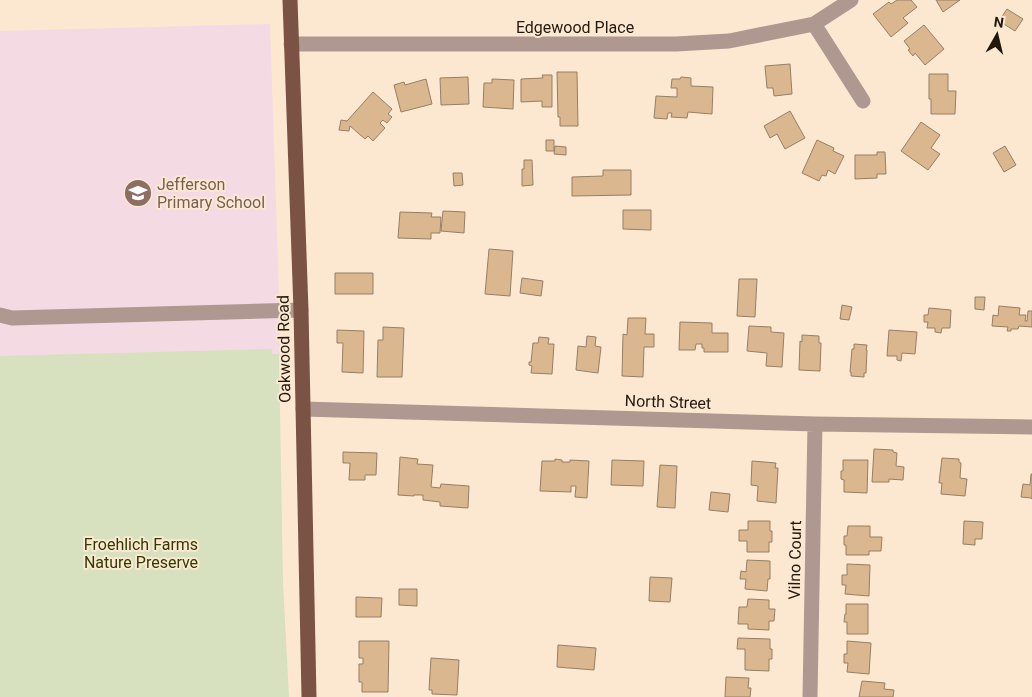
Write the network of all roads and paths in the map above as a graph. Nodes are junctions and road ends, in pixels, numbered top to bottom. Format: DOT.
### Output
graph roads {
  1 [pos="290,0"];
  2 [pos="851,0"];
  3 [pos="814,24"];
  4 [pos="291,44"];
  5 [pos="862,101"];
  6 [pos="301,310"];
  7 [pos="0,315"];
  8 [pos="304,409"];
  9 [pos="815,424"];
  10 [pos="1032,427"];
  11 [pos="309,697"];
  12 [pos="810,697"];
  1 -- 4 [label="main road, Oakwood Road"];
  2 -- 3 [label="street, Edgewood Place"];
  3 -- 4 [label="street, Edgewood Place"];
  3 -- 5 [label="street"];
  4 -- 6 [label="main road, Oakwood Road"];
  6 -- 7 [label="street"];
  6 -- 8 [label="main road, Oakwood Road"];
  8 -- 9 [label="street, North Street"];
  8 -- 11 [label="main road, Oakwood Road"];
  9 -- 10 [label="street, North Street"];
  9 -- 12 [label="street, Vilno Court"];
}
